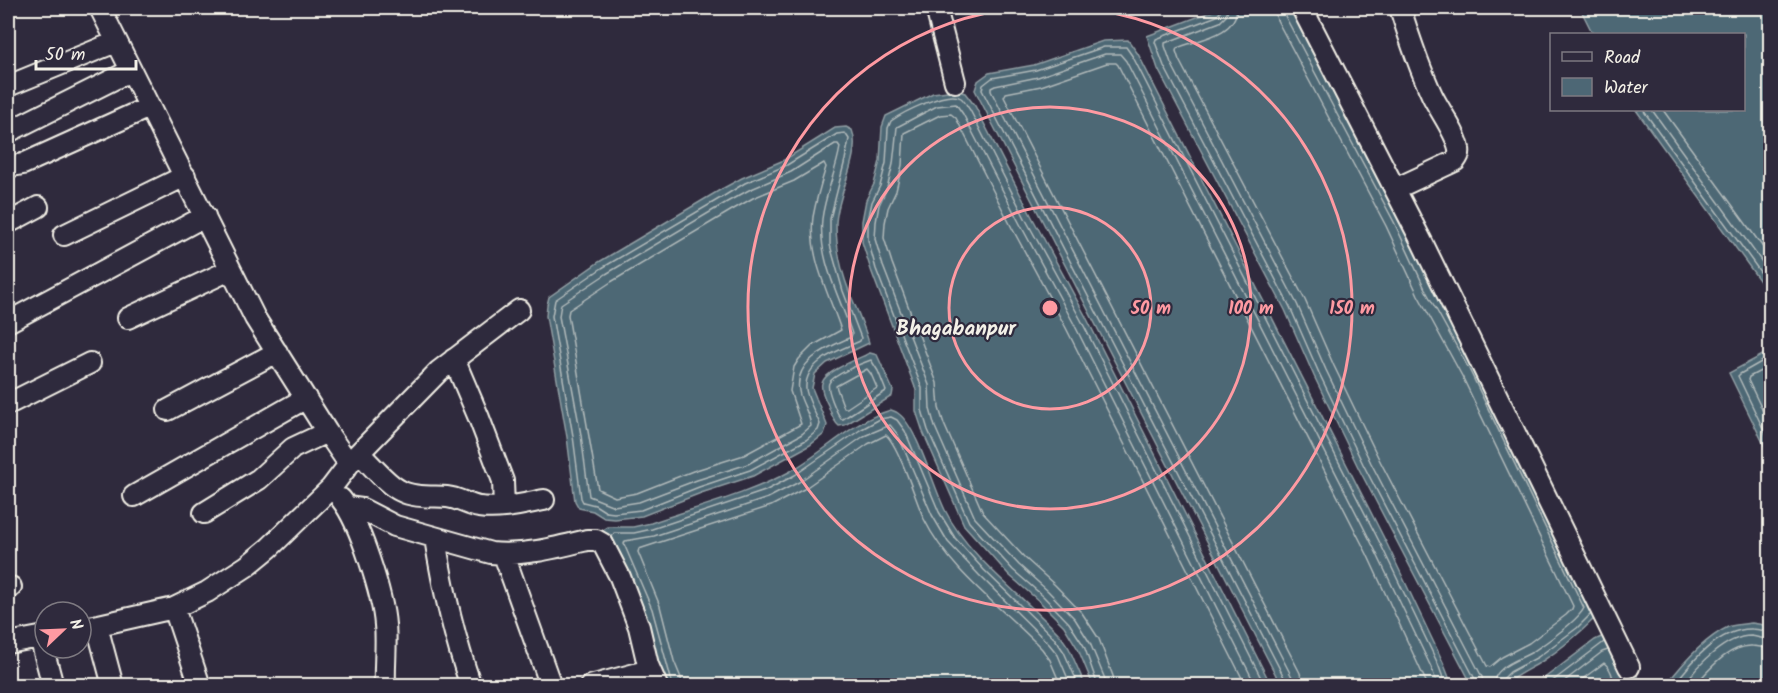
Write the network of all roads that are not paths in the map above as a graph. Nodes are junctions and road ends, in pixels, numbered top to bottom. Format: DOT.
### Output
graph roads {
  1 [pos="100,8"];
  2 [pos="936,8"];
  3 [pos="1302,8"];
  4 [pos="1400,8"];
  5 [pos="116,42"];
  6 [pos="130,71"];
  7 [pos="955,82"];
  8 [pos="8,87"];
  9 [pos="149,107"];
  10 [pos="8,132"];
  11 [pos="8,164"];
  12 [pos="185,176"];
  13 [pos="1395,189"];
  14 [pos="38,207"];
  15 [pos="205,216"];
  16 [pos="8,223"];
  17 [pos="64,235"];
  18 [pos="230,270"];
  19 [pos="519,310"];
  20 [pos="128,318"];
  21 [pos="8,322"];
  22 [pos="277,352"];
  23 [pos="454,359"];
  24 [pos="90,363"];
  25 [pos="306,398"];
  26 [pos="8,404"];
  27 [pos="168,410"];
  28 [pos="327,432"];
  29 [pos="354,458"];
  30 [pos="332,488"];
  31 [pos="134,496"];
  32 [pos="544,500"];
  33 [pos="347,507"];
  34 [pos="504,507"];
  35 [pos="204,513"];
  36 [pos="435,538"];
  37 [pos="504,555"];
  38 [pos="174,608"];
  39 [pos="93,626"];
  40 [pos="93,637"];
  41 [pos="33,638"];
  42 [pos="8,644"];
  43 [pos="48,660"];
  44 [pos="1629,667"];
  45 [pos="653,678"];
  46 [pos="53,686"];
  47 [pos="113,686"];
  48 [pos="200,686"];
  49 [pos="386,686"];
  50 [pos="471,686"];
  51 [pos="551,686"];
  52 [pos="590,686"];
  1 -- 5 [label="street"];
  2 -- 7 [label="street"];
  3 -- 13 [label="street"];
  4 -- 13 [label="street"];
  5 -- 6 [label="street"];
  5 -- 8 [label="street"];
  6 -- 9 [label="street"];
  6 -- 10 [label="street"];
  9 -- 11 [label="street"];
  9 -- 12 [label="street"];
  12 -- 15 [label="street"];
  12 -- 17 [label="street"];
  13 -- 44 [label="street"];
  14 -- 16 [label="street"];
  15 -- 18 [label="street"];
  15 -- 21 [label="street"];
  18 -- 20 [label="street"];
  18 -- 22 [label="street"];
  19 -- 23 [label="street"];
  22 -- 25 [label="street"];
  22 -- 27 [label="street"];
  23 -- 29 [label="street"];
  23 -- 34 [label="street"];
  24 -- 26 [label="street"];
  25 -- 28 [label="street"];
  25 -- 31 [label="street"];
  28 -- 29 [label="street"];
  28 -- 35 [label="street"];
  29 -- 30 [label="street"];
  29 -- 34 [label="street"];
  30 -- 33 [label="street"];
  30 -- 38 [label="street"];
  32 -- 34 [label="street"];
  33 -- 36 [label="street"];
  33 -- 49 [label="street"];
  36 -- 37 [label="street"];
  36 -- 50 [label="street"];
  37 -- 45 [label="street"];
  37 -- 51 [label="street"];
  38 -- 39 [label="street"];
  38 -- 48 [label="street"];
  40 -- 47 [label="street"];
  41 -- 42 [label="street"];
  43 -- 46 [label="street"];
  45 -- 52 [label="street"];
}
